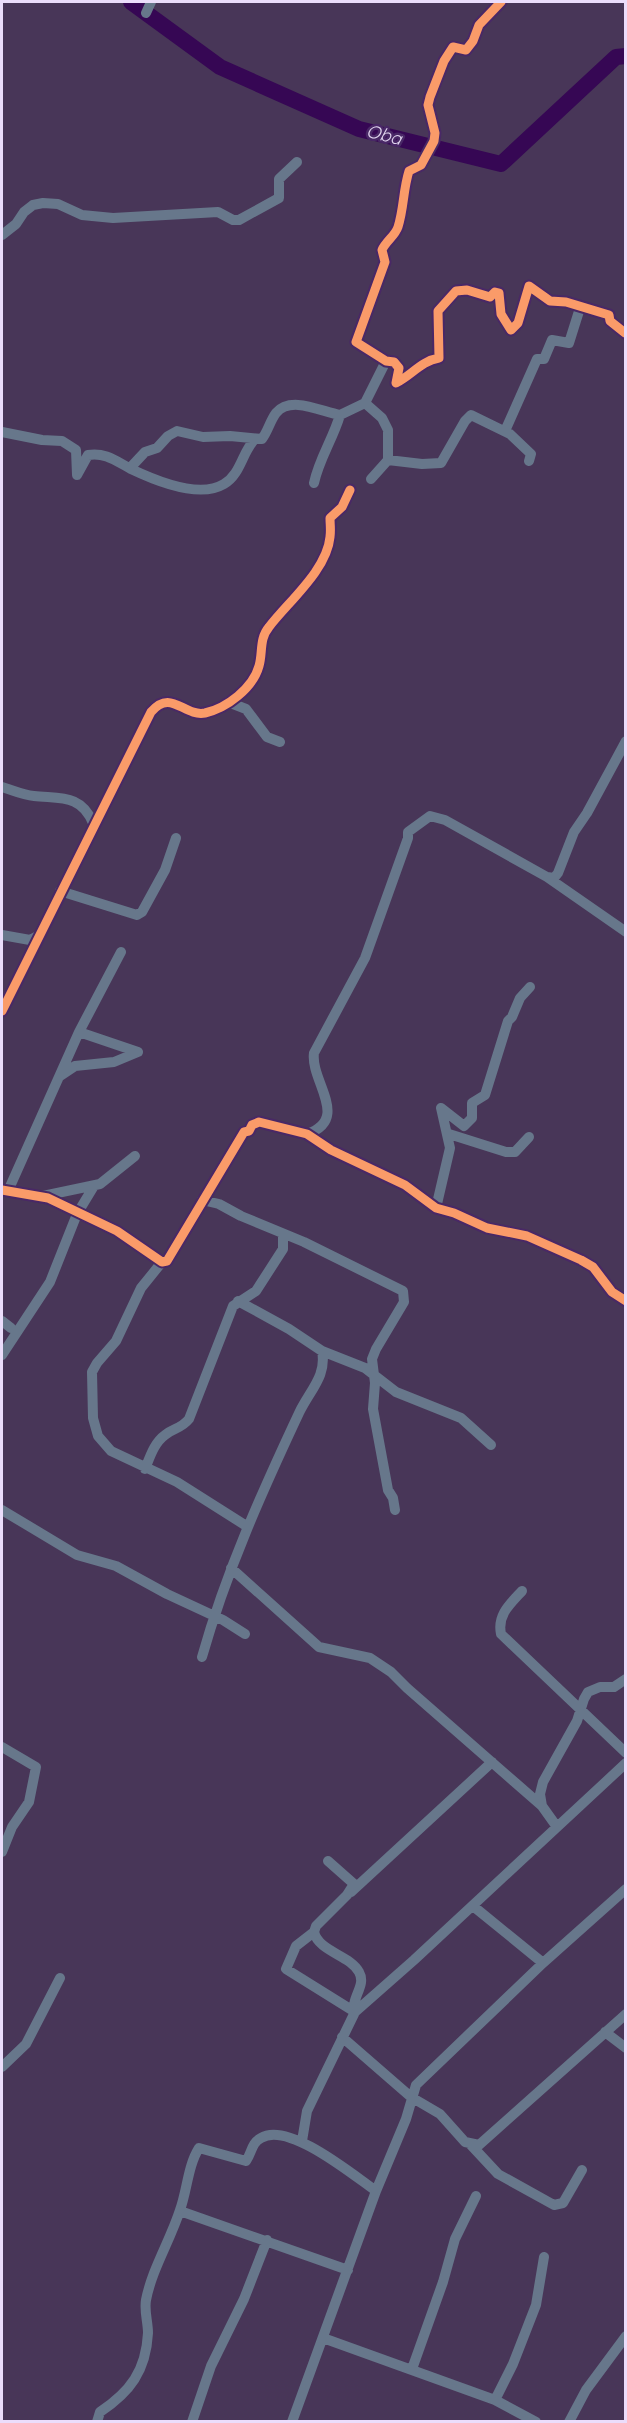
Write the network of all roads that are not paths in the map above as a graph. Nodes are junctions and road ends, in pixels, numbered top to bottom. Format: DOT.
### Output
graph roads {
  1 [pos="151,2"];
  2 [pos="501,2"];
  3 [pos="146,13"];
  4 [pos="297,162"];
  5 [pos="2,235"];
  6 [pos="580,308"];
  7 [pos="625,333"];
  8 [pos="386,361"];
  9 [pos="365,403"];
  10 [pos="340,415"];
  11 [pos="505,431"];
  12 [pos="2,432"];
  13 [pos="255,439"];
  14 [pos="387,460"];
  15 [pos="529,461"];
  16 [pos="130,468"];
  17 [pos="371,479"];
  18 [pos="314,483"];
  19 [pos="350,490"];
  20 [pos="228,702"];
  21 [pos="626,741"];
  22 [pos="280,742"];
  23 [pos="2,787"];
  24 [pos="93,824"];
  25 [pos="176,838"];
  26 [pos="547,877"];
  27 [pos="60,891"];
  28 [pos="626,932"];
  29 [pos="2,935"];
  30 [pos="39,935"];
  31 [pos="121,952"];
  32 [pos="530,987"];
  33 [pos="2,1011"];
  34 [pos="79,1032"];
  35 [pos="60,1077"];
  36 [pos="307,1134"];
  37 [pos="448,1134"];
  38 [pos="529,1137"];
  39 [pos="135,1156"];
  40 [pos="94,1186"];
  41 [pos="5,1191"];
  42 [pos="43,1196"];
  43 [pos="202,1200"];
  44 [pos="435,1208"];
  45 [pos="77,1214"];
  46 [pos="283,1234"];
  47 [pos="162,1262"];
  48 [pos="238,1301"];
  49 [pos="626,1302"];
  50 [pos="322,1351"];
  51 [pos="2,1355"];
  52 [pos="374,1374"];
  53 [pos="491,1445"];
  54 [pos="145,1468"];
  55 [pos="2,1510"];
  56 [pos="395,1510"];
  57 [pos="248,1527"];
  58 [pos="231,1568"];
  59 [pos="522,1591"];
  60 [pos="214,1616"];
  61 [pos="245,1635"];
  62 [pos="202,1657"];
  63 [pos="626,1679"];
  64 [pos="580,1710"];
  65 [pos="2,1747"];
  66 [pos="626,1753"];
  67 [pos="492,1762"];
  68 [pos="626,1763"];
  69 [pos="542,1806"];
  70 [pos="557,1827"];
  71 [pos="2,1852"];
  72 [pos="328,1861"];
  73 [pos="626,1889"];
  74 [pos="347,1895"];
  75 [pos="472,1906"];
  76 [pos="314,1932"];
  77 [pos="543,1963"];
  78 [pos="60,1978"];
  79 [pos="355,2012"];
  80 [pos="626,2014"];
  81 [pos="605,2032"];
  82 [pos="342,2037"];
  83 [pos="626,2048"];
  84 [pos="2,2067"];
  85 [pos="411,2097"];
  86 [pos="302,2141"];
  87 [pos="471,2145"];
  88 [pos="582,2170"];
  89 [pos="376,2191"];
  90 [pos="476,2196"];
  91 [pos="180,2211"];
  92 [pos="267,2240"];
  93 [pos="544,2257"];
  94 [pos="348,2271"];
  95 [pos="626,2336"];
  96 [pos="323,2338"];
  97 [pos="412,2369"];
  98 [pos="495,2400"];
  99 [pos="97,2421"];
  100 [pos="192,2421"];
  101 [pos="292,2421"];
  102 [pos="536,2421"];
  103 [pos="568,2421"];
  1 -- 3 [label="street"];
  2 -- 8 [label="street"];
  4 -- 5 [label="street"];
  6 -- 7 [label="street"];
  6 -- 8 [label="street"];
  6 -- 11 [label="street"];
  8 -- 9 [label="street"];
  9 -- 10 [label="street"];
  9 -- 14 [label="street"];
  10 -- 13 [label="street"];
  10 -- 18 [label="street"];
  11 -- 14 [label="street"];
  11 -- 15 [label="street"];
  12 -- 16 [label="street"];
  13 -- 16 [label="street"];
  13 -- 16 [label="street"];
  14 -- 17 [label="street"];
  19 -- 20 [label="street"];
  20 -- 22 [label="street"];
  20 -- 24 [label="street"];
  21 -- 26 [label="street"];
  23 -- 24 [label="street"];
  24 -- 27 [label="street"];
  25 -- 27 [label="street"];
  26 -- 28 [label="street"];
  26 -- 36 [label="street"];
  27 -- 30 [label="street"];
  29 -- 30 [label="street"];
  30 -- 33 [label="street"];
  31 -- 34 [label="street"];
  32 -- 37 [label="street"];
  34 -- 35 [label="street"];
  34 -- 35 [label="street"];
  35 -- 41 [label="street"];
  36 -- 43 [label="street"];
  36 -- 44 [label="street"];
  37 -- 38 [label="street"];
  37 -- 44 [label="street"];
  39 -- 40 [label="street"];
  40 -- 42 [label="street"];
  40 -- 45 [label="street"];
  41 -- 42 [label="street"];
  42 -- 45 [label="street"];
  43 -- 46 [label="street"];
  43 -- 47 [label="street"];
  44 -- 49 [label="street"];
  45 -- 47 [label="street"];
  45 -- 51 [label="street"];
  46 -- 48 [label="street"];
  46 -- 52 [label="street"];
  47 -- 54 [label="street"];
  48 -- 50 [label="street"];
  48 -- 54 [label="street"];
  50 -- 52 [label="street"];
  50 -- 57 [label="street"];
  52 -- 53 [label="street"];
  52 -- 56 [label="street"];
  54 -- 57 [label="street"];
  55 -- 60 [label="street"];
  57 -- 58 [label="street"];
  58 -- 60 [label="street"];
  58 -- 67 [label="street"];
  59 -- 64 [label="street"];
  60 -- 61 [label="street"];
  60 -- 62 [label="street"];
  63 -- 64 [label="street"];
  64 -- 66 [label="street"];
  64 -- 69 [label="street"];
  65 -- 71 [label="street"];
  67 -- 69 [label="street"];
  67 -- 74 [label="street"];
  68 -- 70 [label="street"];
  69 -- 70 [label="street"];
  70 -- 75 [label="street"];
  72 -- 74 [label="street"];
  73 -- 77 [label="street"];
  74 -- 76 [label="street"];
  75 -- 77 [label="street"];
  75 -- 79 [label="street"];
  76 -- 79 [label="street"];
  76 -- 79 [label="street"];
  77 -- 85 [label="street"];
  78 -- 84 [label="street"];
  79 -- 82 [label="street"];
  80 -- 81 [label="street"];
  81 -- 83 [label="street"];
  81 -- 87 [label="street"];
  82 -- 85 [label="street"];
  82 -- 86 [label="street"];
  85 -- 87 [label="street"];
  85 -- 89 [label="street"];
  86 -- 89 [label="street"];
  86 -- 91 [label="street"];
  87 -- 88 [label="street"];
  89 -- 94 [label="street"];
  90 -- 97 [label="street"];
  91 -- 92 [label="street"];
  91 -- 99 [label="street"];
  92 -- 94 [label="street"];
  92 -- 100 [label="street"];
  93 -- 98 [label="street"];
  94 -- 96 [label="street"];
  95 -- 103 [label="street"];
  96 -- 97 [label="street"];
  96 -- 101 [label="street"];
  97 -- 98 [label="street"];
  98 -- 102 [label="street"];
}
